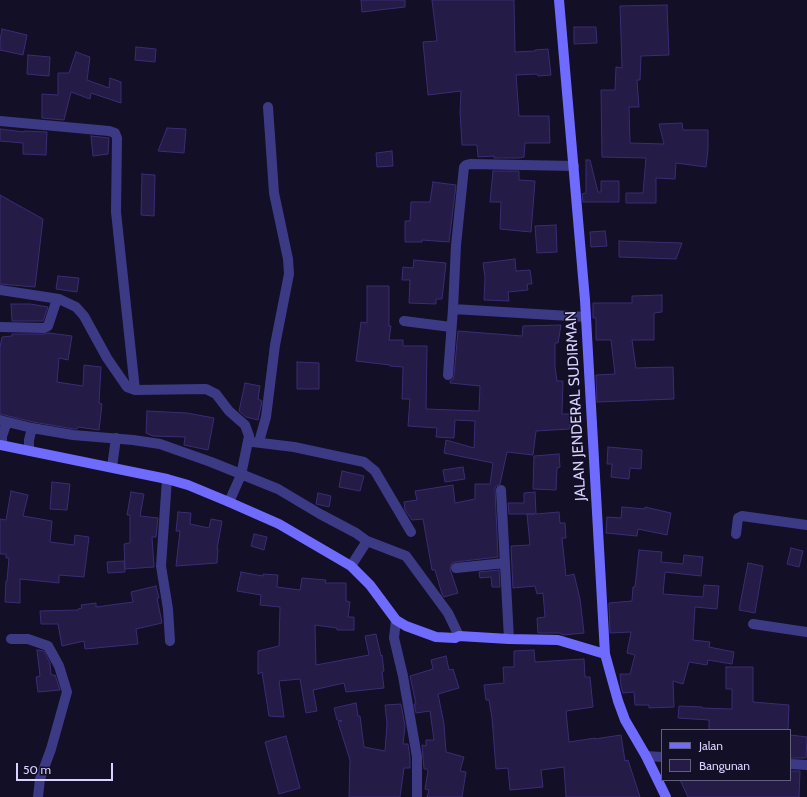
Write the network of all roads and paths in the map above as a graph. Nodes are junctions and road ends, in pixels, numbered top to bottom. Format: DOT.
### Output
graph roads {
  1 [pos="559,0"];
  2 [pos="268,107"];
  3 [pos="0,121"];
  4 [pos="574,166"];
  5 [pos="0,290"];
  6 [pos="57,299"];
  7 [pos="453,309"];
  8 [pos="586,317"];
  9 [pos="404,321"];
  10 [pos="0,327"];
  11 [pos="451,327"];
  12 [pos="448,375"];
  13 [pos="135,390"];
  14 [pos="3,433"];
  15 [pos="31,433"];
  16 [pos="248,442"];
  17 [pos="259,442"];
  18 [pos="116,443"];
  19 [pos="29,451"];
  20 [pos="113,464"];
  21 [pos="240,478"];
  22 [pos="167,479"];
  23 [pos="501,490"];
  24 [pos="230,500"];
  25 [pos="807,525"];
  26 [pos="410,532"];
  27 [pos="736,534"];
  28 [pos="365,544"];
  29 [pos="353,562"];
  30 [pos="505,563"];
  31 [pos="456,568"];
  32 [pos="396,620"];
  33 [pos="754,624"];
  34 [pos="807,632"];
  35 [pos="457,637"];
  36 [pos="11,639"];
  37 [pos="509,639"];
  38 [pos="170,641"];
  39 [pos="605,654"];
  40 [pos="646,756"];
  41 [pos="661,757"];
  42 [pos="791,764"];
  43 [pos="807,765"];
  44 [pos="38,797"];
  45 [pos="417,797"];
  46 [pos="666,797"];
  1 -- 4 [label="main road, JALAN JENDERAL SUDIRMAN"];
  2 -- 17 [label="street"];
  3 -- 13 [label="street"];
  4 -- 7 [label="street"];
  4 -- 8 [label="main road, JALAN JENDERAL SUDIRMAN"];
  5 -- 6 [label="street"];
  6 -- 10 [label="street"];
  6 -- 13 [label="street"];
  7 -- 8 [label="street"];
  7 -- 11 [label="street"];
  8 -- 39 [label="main road, JALAN JENDERAL SUDIRMAN"];
  9 -- 11 [label="street"];
  11 -- 12 [label="street"];
  13 -- 16 [label="street"];
  14 -- 15 [label="street"];
  14 -- 19 [label="main road"];
  15 -- 18 [label="street"];
  15 -- 19 [label="street"];
  16 -- 17 [label="street"];
  16 -- 21 [label="street"];
  17 -- 26 [label="street"];
  18 -- 20 [label="street"];
  18 -- 21 [label="street"];
  19 -- 20 [label="main road"];
  20 -- 22 [label="main road"];
  21 -- 24 [label="street"];
  21 -- 28 [label="street"];
  22 -- 24 [label="main road"];
  22 -- 38 [label="street"];
  23 -- 30 [label="street"];
  24 -- 29 [label="main road"];
  25 -- 27 [label="street"];
  28 -- 29 [label="street"];
  28 -- 35 [label="street"];
  29 -- 32 [label="main road"];
  30 -- 31 [label="street"];
  30 -- 37 [label="street"];
  32 -- 35 [label="main road"];
  32 -- 45 [label="street"];
  33 -- 34 [label="street"];
  35 -- 37 [label="main road"];
  36 -- 44 [label="street"];
  37 -- 39 [label="main road"];
  39 -- 40 [label="main road, JALAN JENDERAL SUDIRMAN"];
  40 -- 41 [label="street"];
  40 -- 46 [label="main road, JALAN JENDERAL SUDIRMAN"];
  42 -- 43 [label="street"];
}
